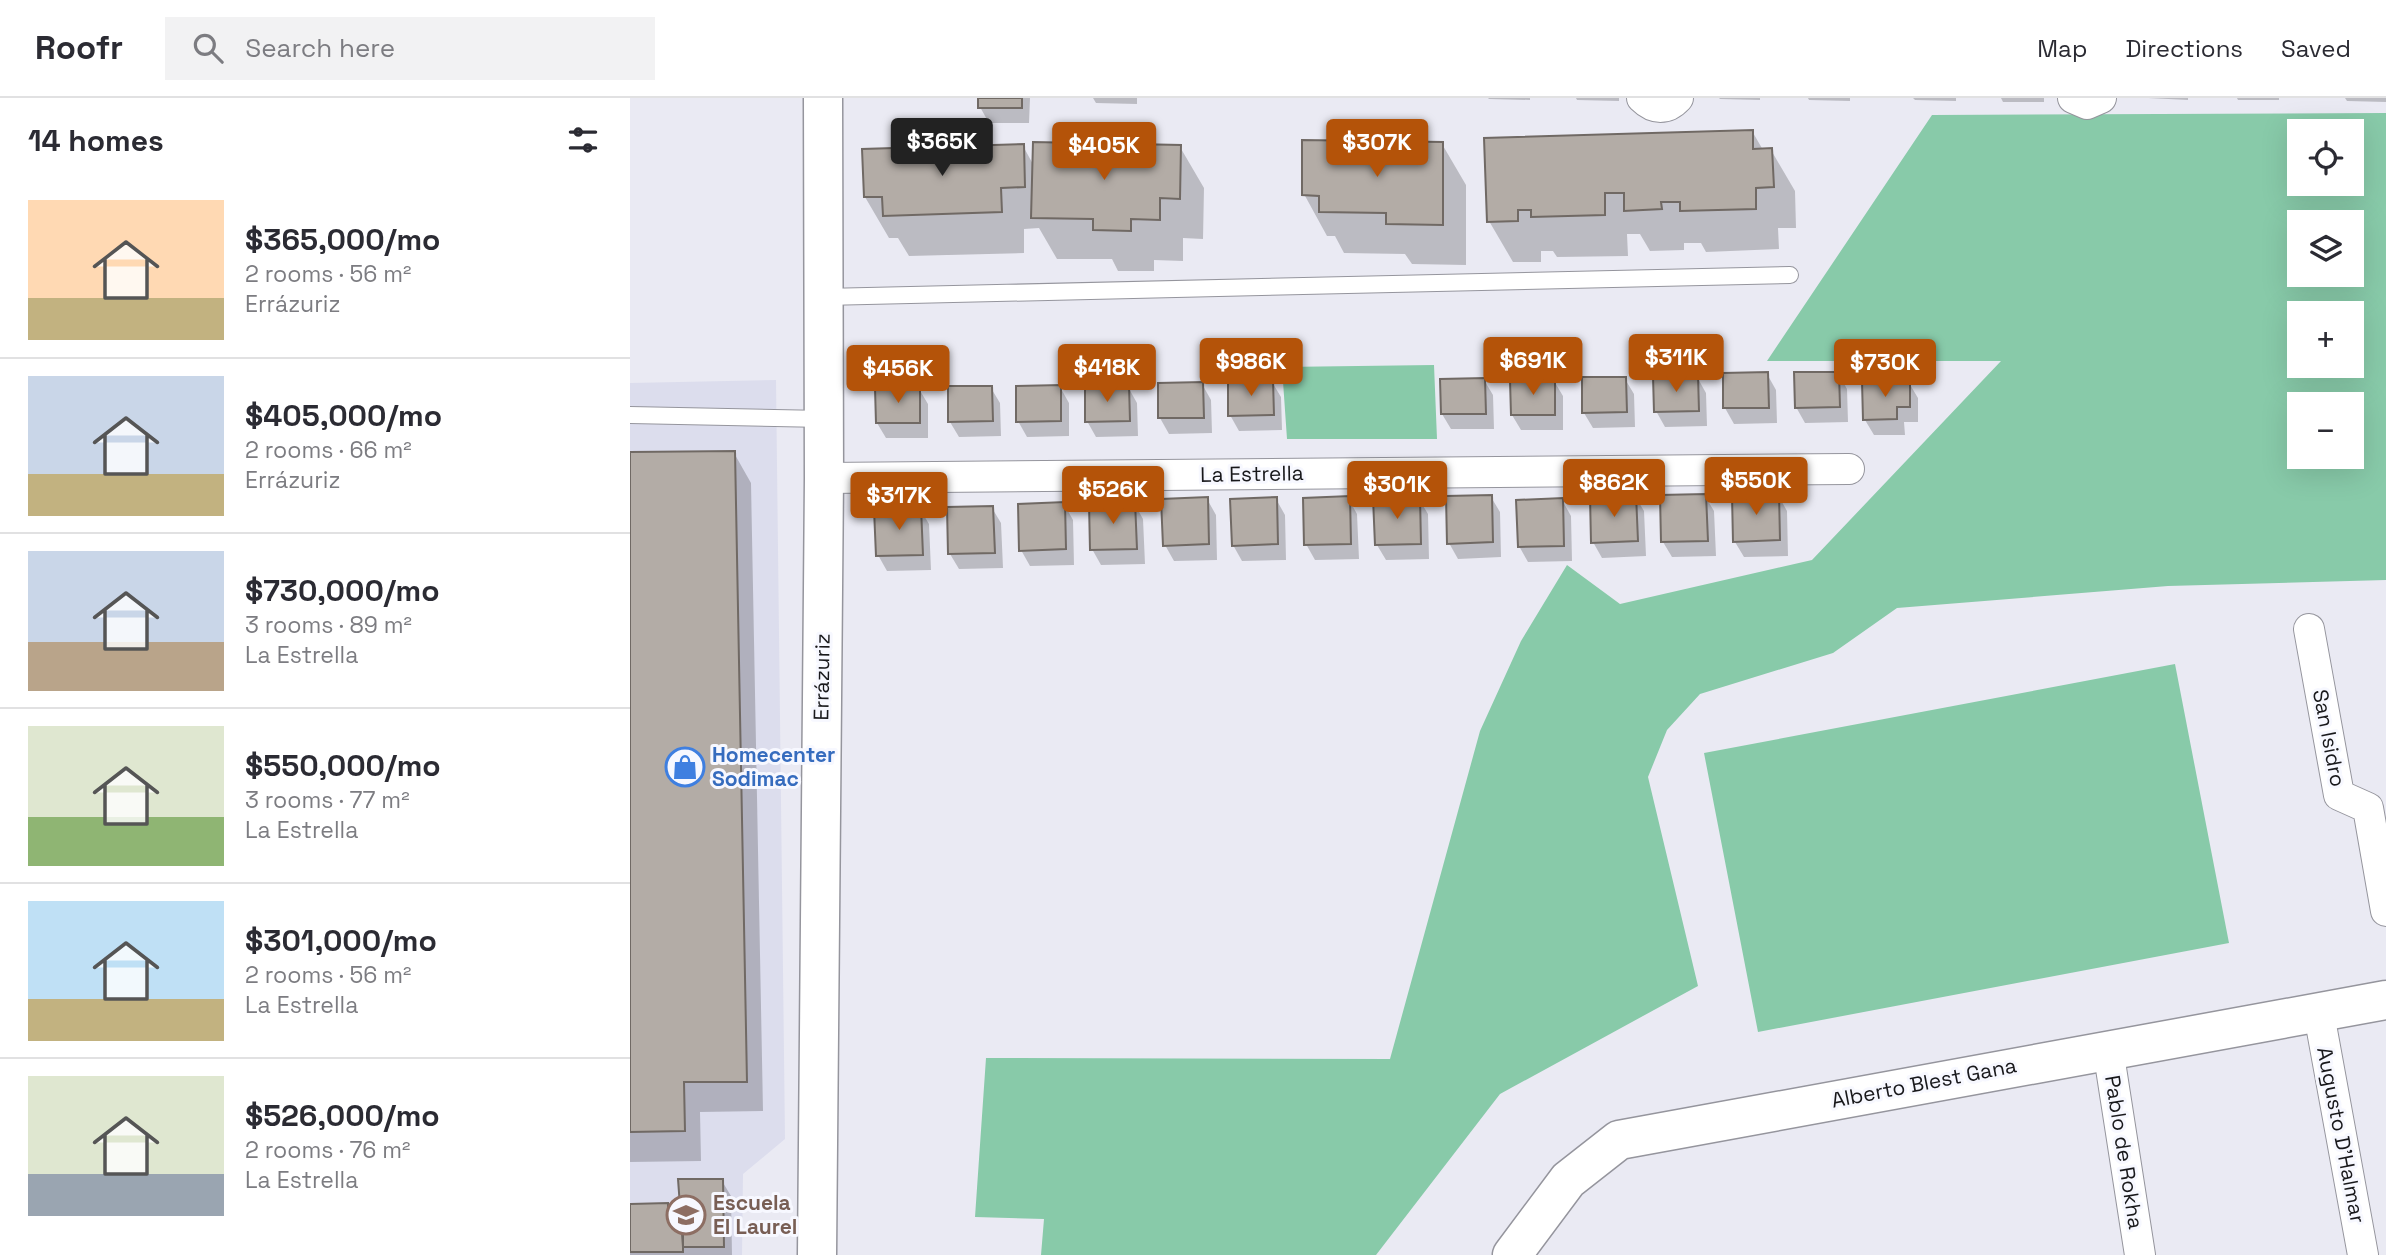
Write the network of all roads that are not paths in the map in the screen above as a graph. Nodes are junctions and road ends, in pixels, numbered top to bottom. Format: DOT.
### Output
graph roads {
  1 [pos="822,98"];
  2 [pos="1642,98"];
  3 [pos="1678,98"];
  4 [pos="2073,98"];
  5 [pos="2101,98"];
  6 [pos="1790,275"];
  7 [pos="824,297"];
  8 [pos="630,415"];
  9 [pos="824,419"];
  10 [pos="1849,469"];
  11 [pos="824,478"];
  12 [pos="2309,629"];
  13 [pos="2377,807"];
  14 [pos="2386,911"];
  15 [pos="2386,1000"];
  16 [pos="2319,1014"];
  17 [pos="2108,1049"];
  18 [pos="817,1255"];
  19 [pos="1512,1255"];
  20 [pos="2140,1255"];
  21 [pos="2364,1255"];
  1 -- 7 [label="street, Errázuriz"];
  2 -- 3 [label="street"];
  4 -- 5 [label="street"];
  6 -- 7 [label="lane"];
  7 -- 9 [label="street, Errázuriz"];
  8 -- 9 [label="lane"];
  9 -- 11 [label="street, Errázuriz"];
  10 -- 11 [label="street, La Estrella"];
  11 -- 18 [label="street, Errázuriz"];
  12 -- 13 [label="street, San Isidro"];
  13 -- 14 [label="street, San Isidro"];
  15 -- 16 [label="street, Alberto Blest Gana"];
  16 -- 17 [label="street, Alberto Blest Gana"];
  16 -- 21 [label="street, Augusto D'Halmar"];
  17 -- 19 [label="street, Alberto Blest Gana"];
  17 -- 20 [label="street, Pablo de Rokha"];
}
